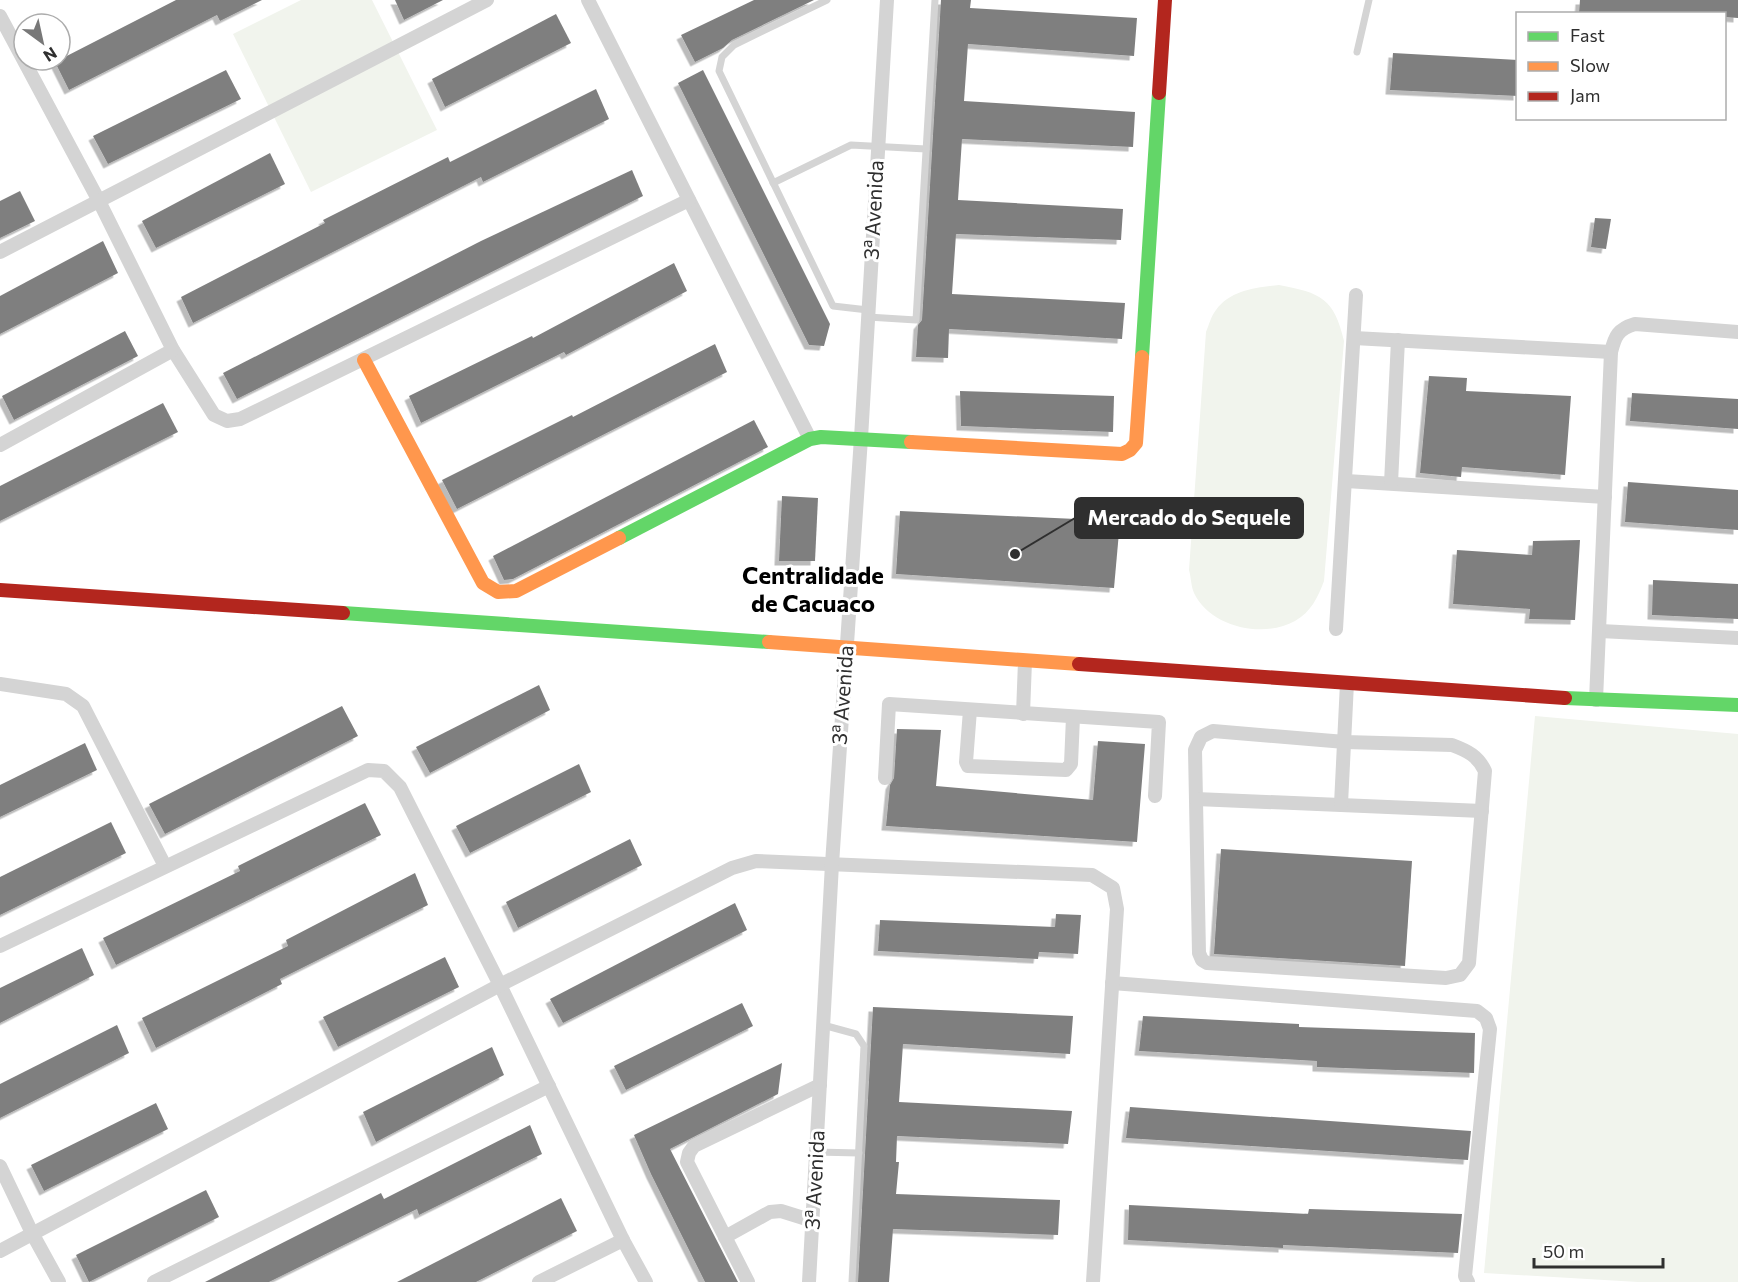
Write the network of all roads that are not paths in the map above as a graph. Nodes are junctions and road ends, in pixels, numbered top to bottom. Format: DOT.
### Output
graph roads {
  1 [pos="487,0"];
  2 [pos="588,0"];
  3 [pos="826,0"];
  4 [pos="887,0"];
  5 [pos="935,0"];
  6 [pos="1165,0"];
  7 [pos="1369,0"];
  8 [pos="0,16"];
  9 [pos="1357,52"];
  10 [pos="878,147"];
  11 [pos="926,149"];
  12 [pos="773,183"];
  13 [pos="689,200"];
  14 [pos="99,201"];
  15 [pos="0,252"];
  16 [pos="1356,296"];
  17 [pos="868,313"];
  18 [pos="1738,332"];
  19 [pos="1354,338"];
  20 [pos="1398,340"];
  21 [pos="173,350"];
  22 [pos="1611,352"];
  23 [pos="364,360"];
  24 [pos="861,438"];
  25 [pos="810,439"];
  26 [pos="0,445"];
  27 [pos="1346,481"];
  28 [pos="1391,483"];
  29 [pos="1605,497"];
  30 [pos="0,590"];
  31 [pos="1336,629"];
  32 [pos="1600,631"];
  33 [pos="1738,638"];
  34 [pos="846,647"];
  35 [pos="1025,661"];
  36 [pos="1347,683"];
  37 [pos="0,684"];
  38 [pos="1596,700"];
  39 [pos="1738,705"];
  40 [pos="970,710"];
  41 [pos="1023,714"];
  42 [pos="1073,717"];
  43 [pos="1345,742"];
  44 [pos="885,778"];
  45 [pos="1155,796"];
  46 [pos="1196,799"];
  47 [pos="1341,804"];
  48 [pos="1482,811"];
  49 [pos="832,864"];
  50 [pos="165,866"];
  51 [pos="0,946"];
  52 [pos="1112,983"];
  53 [pos="500,984"];
  54 [pos="824,1025"];
  55 [pos="820,1085"];
  56 [pos="549,1086"];
  57 [pos="816,1152"];
  58 [pos="859,1153"];
  59 [pos="0,1166"];
  60 [pos="813,1221"];
  61 [pos="32,1233"];
  62 [pos="725,1237"];
  63 [pos="623,1240"];
  64 [pos="0,1251"];
  65 [pos="59,1282"];
  66 [pos="154,1282"];
  67 [pos="539,1282"];
  68 [pos="646,1282"];
  69 [pos="748,1282"];
  70 [pos="809,1282"];
  71 [pos="852,1282"];
  72 [pos="1093,1282"];
  73 [pos="1468,1282"];
  1 -- 14 [label="street"];
  2 -- 13 [label="street"];
  3 -- 12 [label="lane"];
  4 -- 10 [label="street, 3ª Avenida"];
  5 -- 11 [label="lane"];
  6 -- 24 [label="street"];
  7 -- 9 [label="lane"];
  8 -- 14 [label="street"];
  10 -- 11 [label="lane"];
  10 -- 12 [label="lane"];
  10 -- 17 [label="street, 3ª Avenida"];
  11 -- 17 [label="lane"];
  12 -- 17 [label="lane"];
  13 -- 23 [label="street"];
  13 -- 25 [label="street"];
  14 -- 15 [label="street"];
  14 -- 21 [label="street"];
  16 -- 19 [label="street"];
  17 -- 24 [label="street, 3ª Avenida"];
  18 -- 22 [label="street"];
  19 -- 20 [label="street"];
  19 -- 27 [label="street"];
  20 -- 22 [label="street"];
  20 -- 28 [label="street"];
  21 -- 23 [label="street"];
  21 -- 26 [label="street"];
  22 -- 29 [label="street"];
  23 -- 25 [label="street"];
  24 -- 25 [label="street"];
  24 -- 34 [label="street, 3ª Avenida"];
  27 -- 28 [label="street"];
  27 -- 31 [label="street"];
  28 -- 29 [label="street"];
  29 -- 32 [label="street"];
  30 -- 34 [label="street"];
  32 -- 33 [label="street"];
  32 -- 38 [label="street"];
  34 -- 35 [label="street"];
  34 -- 49 [label="street, 3ª Avenida"];
  35 -- 36 [label="street"];
  35 -- 41 [label="street"];
  36 -- 38 [label="street"];
  36 -- 43 [label="street"];
  37 -- 50 [label="street"];
  38 -- 39 [label="street"];
  40 -- 41 [label="street"];
  40 -- 42 [label="street"];
  40 -- 44 [label="street"];
  41 -- 42 [label="street"];
  42 -- 45 [label="street"];
  43 -- 46 [label="street"];
  43 -- 47 [label="street"];
  43 -- 48 [label="street"];
  46 -- 47 [label="street"];
  46 -- 48 [label="street"];
  47 -- 48 [label="street"];
  49 -- 52 [label="street"];
  49 -- 53 [label="street"];
  49 -- 54 [label="street, 3ª Avenida"];
  50 -- 51 [label="street"];
  50 -- 53 [label="street"];
  52 -- 72 [label="street"];
  52 -- 73 [label="street"];
  53 -- 56 [label="street"];
  53 -- 61 [label="street"];
  54 -- 55 [label="street, 3ª Avenida"];
  54 -- 58 [label="lane"];
  55 -- 57 [label="street, 3ª Avenida"];
  55 -- 62 [label="street"];
  56 -- 63 [label="street"];
  56 -- 66 [label="street"];
  57 -- 58 [label="lane"];
  57 -- 60 [label="street, 3ª Avenida"];
  58 -- 71 [label="lane"];
  59 -- 61 [label="street"];
  60 -- 62 [label="street"];
  60 -- 70 [label="street, 3ª Avenida"];
  61 -- 64 [label="street"];
  61 -- 65 [label="street"];
  62 -- 69 [label="street"];
  63 -- 67 [label="street"];
  63 -- 68 [label="street"];
}
